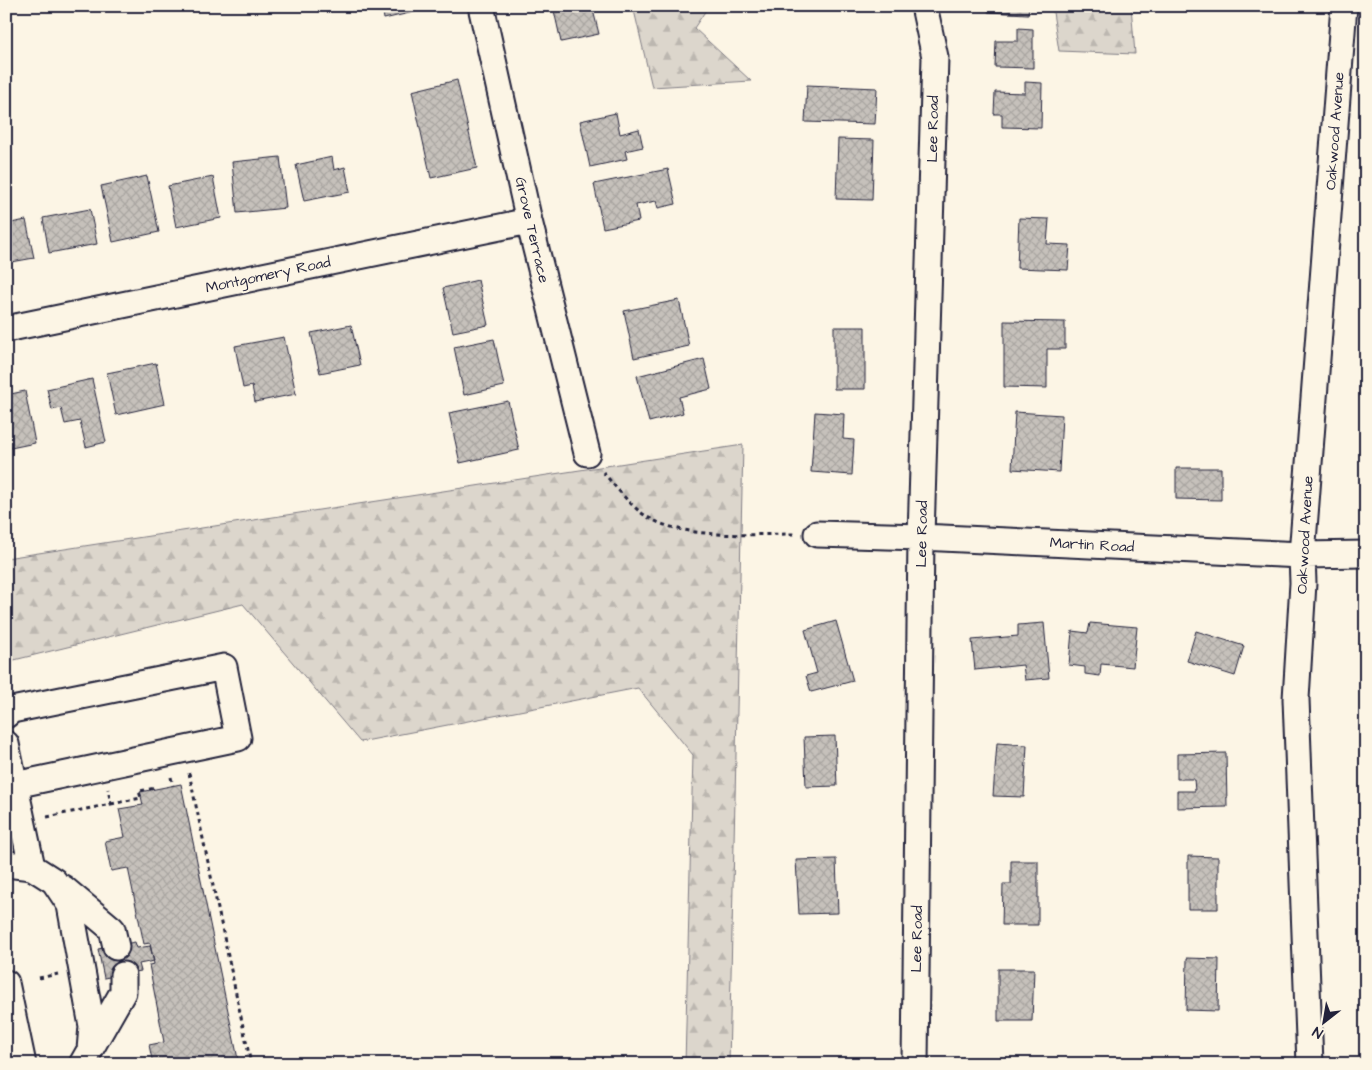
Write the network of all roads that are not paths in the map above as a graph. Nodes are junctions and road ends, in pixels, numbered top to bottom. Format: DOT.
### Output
graph roads {
  1 [pos="481,6"];
  2 [pos="924,6"];
  3 [pos="1344,6"];
  4 [pos="530,221"];
  5 [pos="6,329"];
  6 [pos="587,453"];
  7 [pos="818,534"];
  8 [pos="922,537"];
  9 [pos="1366,554"];
  10 [pos="1302,555"];
  11 [pos="6,715"];
  12 [pos="6,744"];
  13 [pos="15,785"];
  14 [pos="6,864"];
  15 [pos="32,867"];
  16 [pos="54,881"];
  17 [pos="116,947"];
  18 [pos="123,975"];
  19 [pos="6,983"];
  20 [pos="86,1057"];
  21 [pos="23,1064"];
  22 [pos="915,1064"];
  23 [pos="1310,1064"];
  1 -- 4 [label="street, Grove Terrace"];
  2 -- 8 [label="street, Lee Road"];
  3 -- 10 [label="street, Oakwood Avenue"];
  4 -- 5 [label="street, Montgomery Road"];
  4 -- 6 [label="street, Grove Terrace"];
  7 -- 8 [label="street, Martin Road"];
  8 -- 10 [label="street, Martin Road"];
  8 -- 22 [label="street, Lee Road"];
  9 -- 10 [label="street, Martin Road"];
  10 -- 23 [label="street, Oakwood Avenue"];
  11 -- 13 [label="street"];
  12 -- 13 [label="street"];
  13 -- 15 [label="street"];
  14 -- 15 [label="street"];
  15 -- 16 [label="street"];
  16 -- 17 [label="street"];
  16 -- 20 [label="street"];
  18 -- 20 [label="street"];
  19 -- 21 [label="street"];
}
